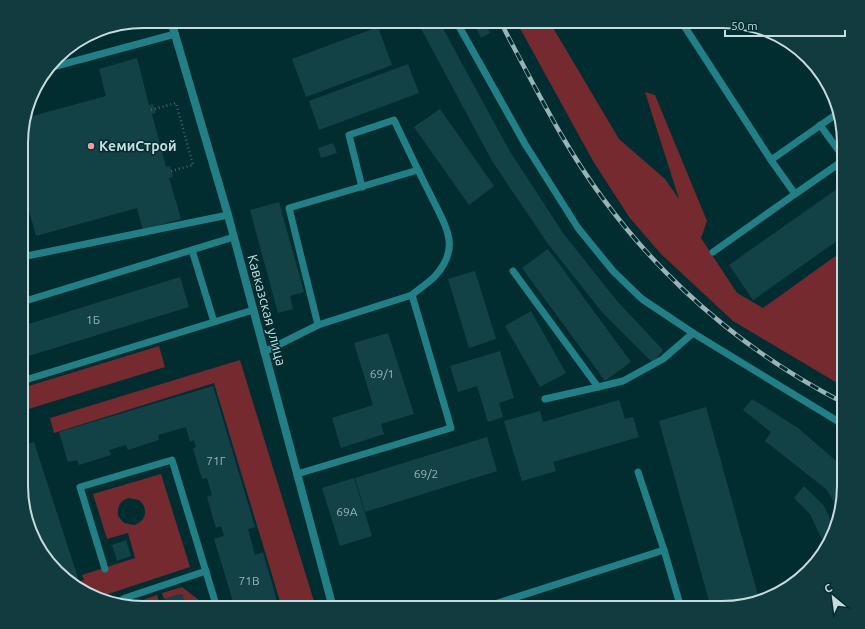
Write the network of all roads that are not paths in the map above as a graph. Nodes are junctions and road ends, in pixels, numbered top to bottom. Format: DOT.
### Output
graph roads {
  1 [pos="173,28"];
  2 [pos="460,28"];
  3 [pos="686,28"];
  4 [pos="175,34"];
  5 [pos="59,65"];
  6 [pos="834,116"];
  7 [pos="820,125"];
  8 [pos="837,149"];
  9 [pos="771,160"];
  10 [pos="837,164"];
  11 [pos="418,170"];
  12 [pos="362,186"];
  13 [pos="795,194"];
  14 [pos="228,215"];
  15 [pos="234,237"];
  16 [pos="192,250"];
  17 [pos="713,252"];
  18 [pos="28,254"];
  19 [pos="513,271"];
  20 [pos="412,295"];
  21 [pos="28,300"];
  22 [pos="253,310"];
  23 [pos="214,322"];
  24 [pos="318,325"];
  25 [pos="693,333"];
  26 [pos="264,352"];
  27 [pos="28,379"];
  28 [pos="598,387"];
  29 [pos="545,399"];
  30 [pos="837,421"];
  31 [pos="638,472"];
  32 [pos="297,474"];
  33 [pos="664,550"];
  34 [pos="105,569"];
  35 [pos="206,571"];
  36 [pos="123,599"];
  37 [pos="215,601"];
  38 [pos="330,601"];
  39 [pos="504,601"];
  40 [pos="679,601"];
  1 -- 4 [label="street, Кавказская улица"];
  2 -- 25 [label="lane"];
  3 -- 9 [label="lane"];
  4 -- 5 [label="lane"];
  4 -- 14 [label="street, Кавказская улица"];
  6 -- 7 [label="lane"];
  7 -- 8 [label="lane"];
  7 -- 9 [label="lane"];
  9 -- 13 [label="lane"];
  10 -- 13 [label="lane"];
  11 -- 12 [label="lane"];
  11 -- 12 [label="lane"];
  11 -- 20 [label="lane"];
  12 -- 24 [label="lane"];
  13 -- 17 [label="lane"];
  14 -- 15 [label="street, Кавказская улица"];
  14 -- 18 [label="lane"];
  15 -- 16 [label="lane"];
  15 -- 22 [label="street, Кавказская улица"];
  16 -- 21 [label="lane"];
  16 -- 23 [label="lane"];
  19 -- 28 [label="lane"];
  20 -- 24 [label="lane"];
  20 -- 32 [label="lane"];
  22 -- 23 [label="lane"];
  22 -- 26 [label="street, Кавказская улица"];
  23 -- 27 [label="lane"];
  24 -- 26 [label="lane"];
  25 -- 28 [label="lane"];
  25 -- 30 [label="lane"];
  26 -- 32 [label="street, Кавказская улица"];
  28 -- 29 [label="lane"];
  31 -- 33 [label="lane"];
  32 -- 38 [label="street, Кавказская улица"];
  33 -- 39 [label="lane"];
  33 -- 40 [label="lane"];
  34 -- 35 [label="lane"];
  35 -- 36 [label="lane"];
  35 -- 37 [label="lane"];
}
